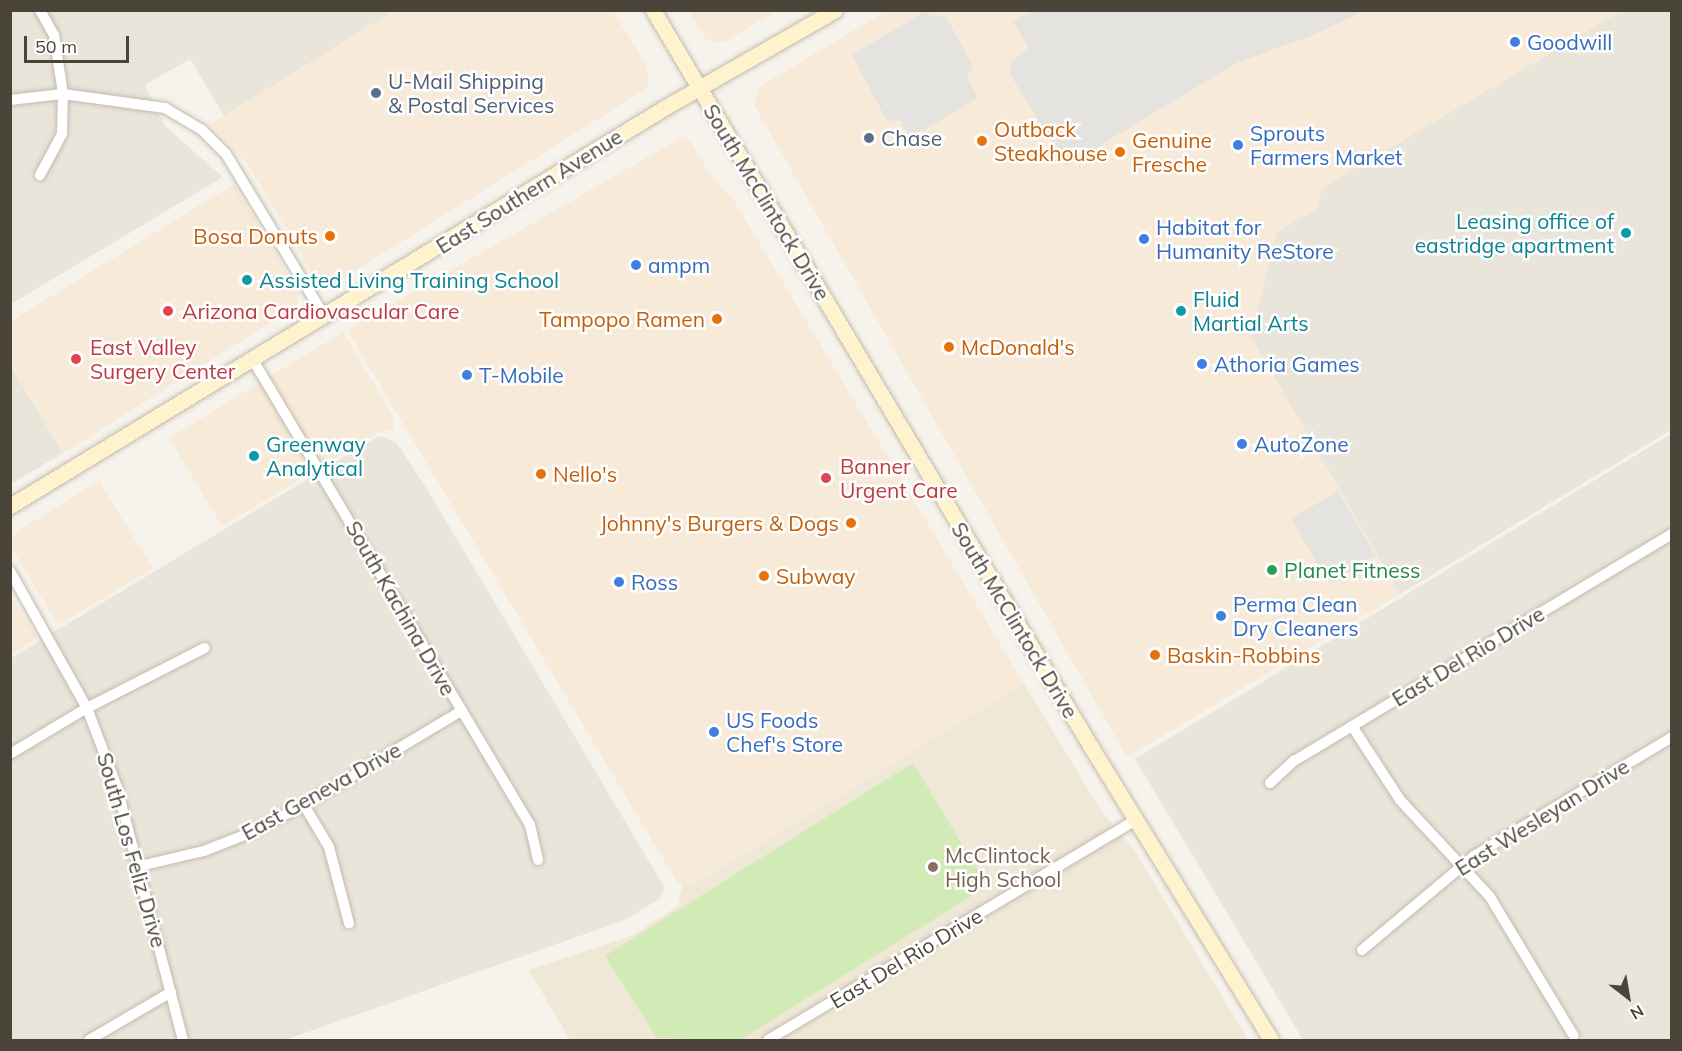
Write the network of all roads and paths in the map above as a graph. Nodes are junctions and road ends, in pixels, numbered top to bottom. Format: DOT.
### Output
graph roads {
  1 [pos="40,10"];
  2 [pos="653,10"];
  3 [pos="835,10"];
  4 [pos="699,88"];
  5 [pos="63,94"];
  6 [pos="10,100"];
  7 [pos="40,175"];
  8 [pos="324,316"];
  9 [pos="253,360"];
  10 [pos="10,506"];
  11 [pos="1671,534"];
  12 [pos="10,571"];
  13 [pos="206,648"];
  14 [pos="87,708"];
  15 [pos="461,711"];
  16 [pos="1352,726"];
  17 [pos="1671,737"];
  18 [pos="10,754"];
  19 [pos="1270,783"];
  20 [pos="304,805"];
  21 [pos="1137,819"];
  22 [pos="538,860"];
  23 [pos="1462,864"];
  24 [pos="140,866"];
  25 [pos="349,923"];
  26 [pos="1362,950"];
  27 [pos="171,992"];
  28 [pos="1573,1039"];
  29 [pos="89,1041"];
  30 [pos="183,1041"];
  31 [pos="768,1041"];
  32 [pos="1271,1041"];
  1 -- 5 [label="street"];
  2 -- 4 [label="main road, South McClintock Drive"];
  3 -- 4 [label="main road, East Southern Avenue"];
  4 -- 8 [label="main road, East Southern Avenue"];
  4 -- 21 [label="main road, South McClintock Drive"];
  5 -- 6 [label="street"];
  5 -- 7 [label="street"];
  5 -- 8 [label="street"];
  8 -- 9 [label="main road, East Southern Avenue"];
  9 -- 10 [label="main road, East Southern Avenue"];
  9 -- 15 [label="street, South Kachina Drive"];
  11 -- 16 [label="street, East Del Rio Drive"];
  12 -- 14 [label="street, South Los Feliz Drive"];
  13 -- 14 [label="street"];
  14 -- 18 [label="street"];
  14 -- 24 [label="street, South Los Feliz Drive"];
  15 -- 20 [label="street, East Geneva Drive"];
  15 -- 22 [label="street, South Kachina Drive"];
  16 -- 19 [label="street, East Del Rio Drive"];
  16 -- 23 [label="street"];
  17 -- 23 [label="street, East Wesleyan Drive"];
  20 -- 24 [label="street, East Geneva Drive"];
  20 -- 25 [label="street"];
  21 -- 31 [label="street, East Del Rio Drive"];
  21 -- 32 [label="main road, South McClintock Drive"];
  23 -- 26 [label="street, East Wesleyan Drive"];
  23 -- 28 [label="street"];
  24 -- 27 [label="street, South Los Feliz Drive"];
  27 -- 29 [label="street"];
  27 -- 30 [label="street, South Los Feliz Drive"];
}
